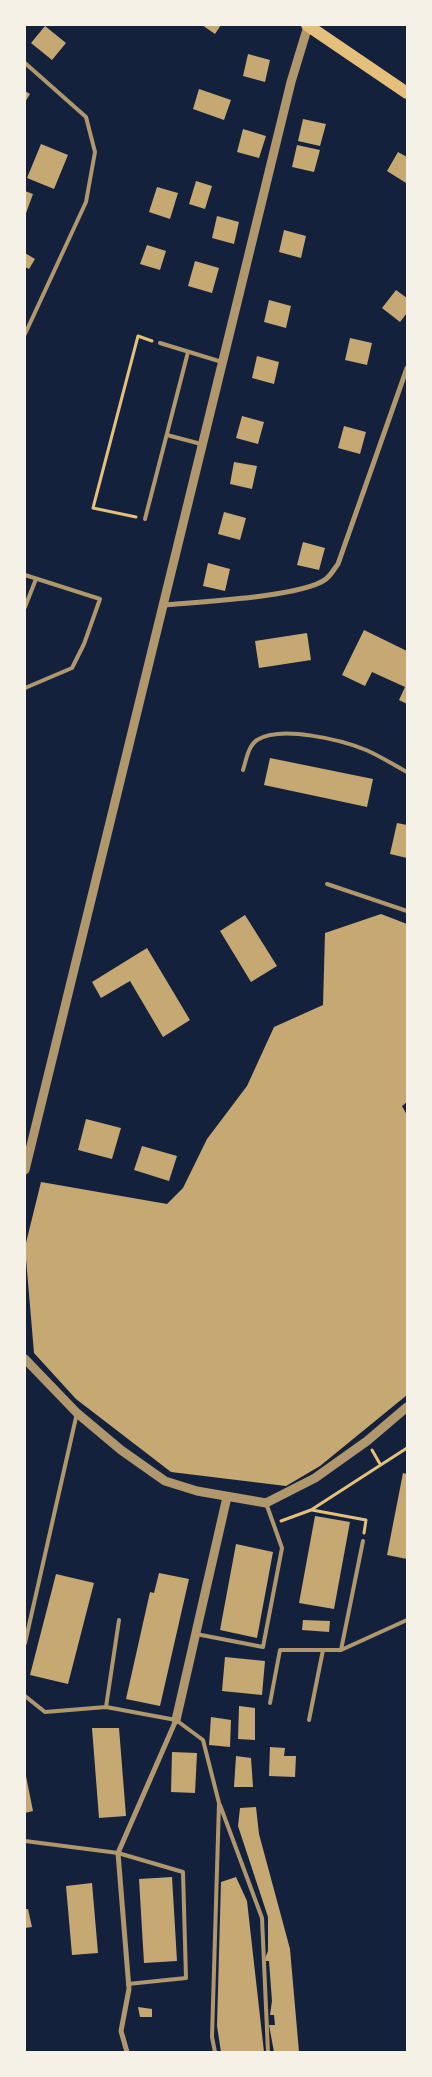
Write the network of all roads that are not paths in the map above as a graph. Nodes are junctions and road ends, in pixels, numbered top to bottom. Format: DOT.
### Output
graph roads {
  1 [pos="307,26"];
  2 [pos="25,63"];
  3 [pos="407,93"];
  4 [pos="25,334"];
  5 [pos="160,343"];
  6 [pos="188,352"];
  7 [pos="222,362"];
  8 [pos="407,368"];
  9 [pos="167,435"];
  10 [pos="202,445"];
  11 [pos="145,519"];
  12 [pos="25,575"];
  13 [pos="36,579"];
  14 [pos="163,605"];
  15 [pos="25,607"];
  16 [pos="25,688"];
  17 [pos="243,770"];
  18 [pos="407,772"];
  19 [pos="327,884"];
  20 [pos="407,911"];
  21 [pos="25,1170"];
  22 [pos="25,1359"];
  23 [pos="407,1408"];
  24 [pos="77,1413"];
  25 [pos="227,1497"];
  26 [pos="266,1503"];
  27 [pos="363,1541"];
  28 [pos="25,1613"];
  29 [pos="30,1614"];
  30 [pos="119,1620"];
  31 [pos="407,1620"];
  32 [pos="196,1634"];
  33 [pos="25,1643"];
  34 [pos="323,1650"];
  35 [pos="340,1650"];
  36 [pos="25,1696"];
  37 [pos="270,1703"];
  38 [pos="106,1707"];
  39 [pos="176,1720"];
  40 [pos="309,1720"];
  41 [pos="219,1803"];
  42 [pos="25,1841"];
  43 [pos="118,1853"];
  44 [pos="128,1984"];
  45 [pos="127,2052"];
  46 [pos="215,2052"];
  47 [pos="268,2052"];
  1 -- 3 [label="main road"];
  1 -- 7 [label="street"];
  2 -- 4 [label="lane"];
  5 -- 6 [label="lane"];
  6 -- 7 [label="lane"];
  6 -- 9 [label="lane"];
  7 -- 10 [label="street"];
  8 -- 14 [label="street"];
  9 -- 10 [label="lane"];
  9 -- 11 [label="lane"];
  10 -- 14 [label="street"];
  12 -- 13 [label="lane"];
  13 -- 15 [label="lane"];
  13 -- 16 [label="lane"];
  14 -- 21 [label="street"];
  17 -- 18 [label="lane"];
  19 -- 20 [label="lane"];
  22 -- 24 [label="street"];
  23 -- 26 [label="street"];
  24 -- 25 [label="street"];
  24 -- 29 [label="lane"];
  25 -- 26 [label="street"];
  25 -- 32 [label="street"];
  26 -- 32 [label="lane"];
  27 -- 35 [label="lane"];
  28 -- 29 [label="lane"];
  29 -- 33 [label="lane"];
  30 -- 38 [label="lane"];
  31 -- 35 [label="lane"];
  32 -- 39 [label="street"];
  34 -- 35 [label="lane"];
  34 -- 37 [label="lane"];
  34 -- 40 [label="lane"];
  36 -- 38 [label="lane"];
  38 -- 39 [label="lane"];
  39 -- 41 [label="lane"];
  39 -- 43 [label="street"];
  41 -- 46 [label="lane"];
  41 -- 47 [label="lane"];
  42 -- 43 [label="lane"];
  43 -- 44 [label="street"];
  43 -- 44 [label="lane"];
  44 -- 45 [label="street"];
}
